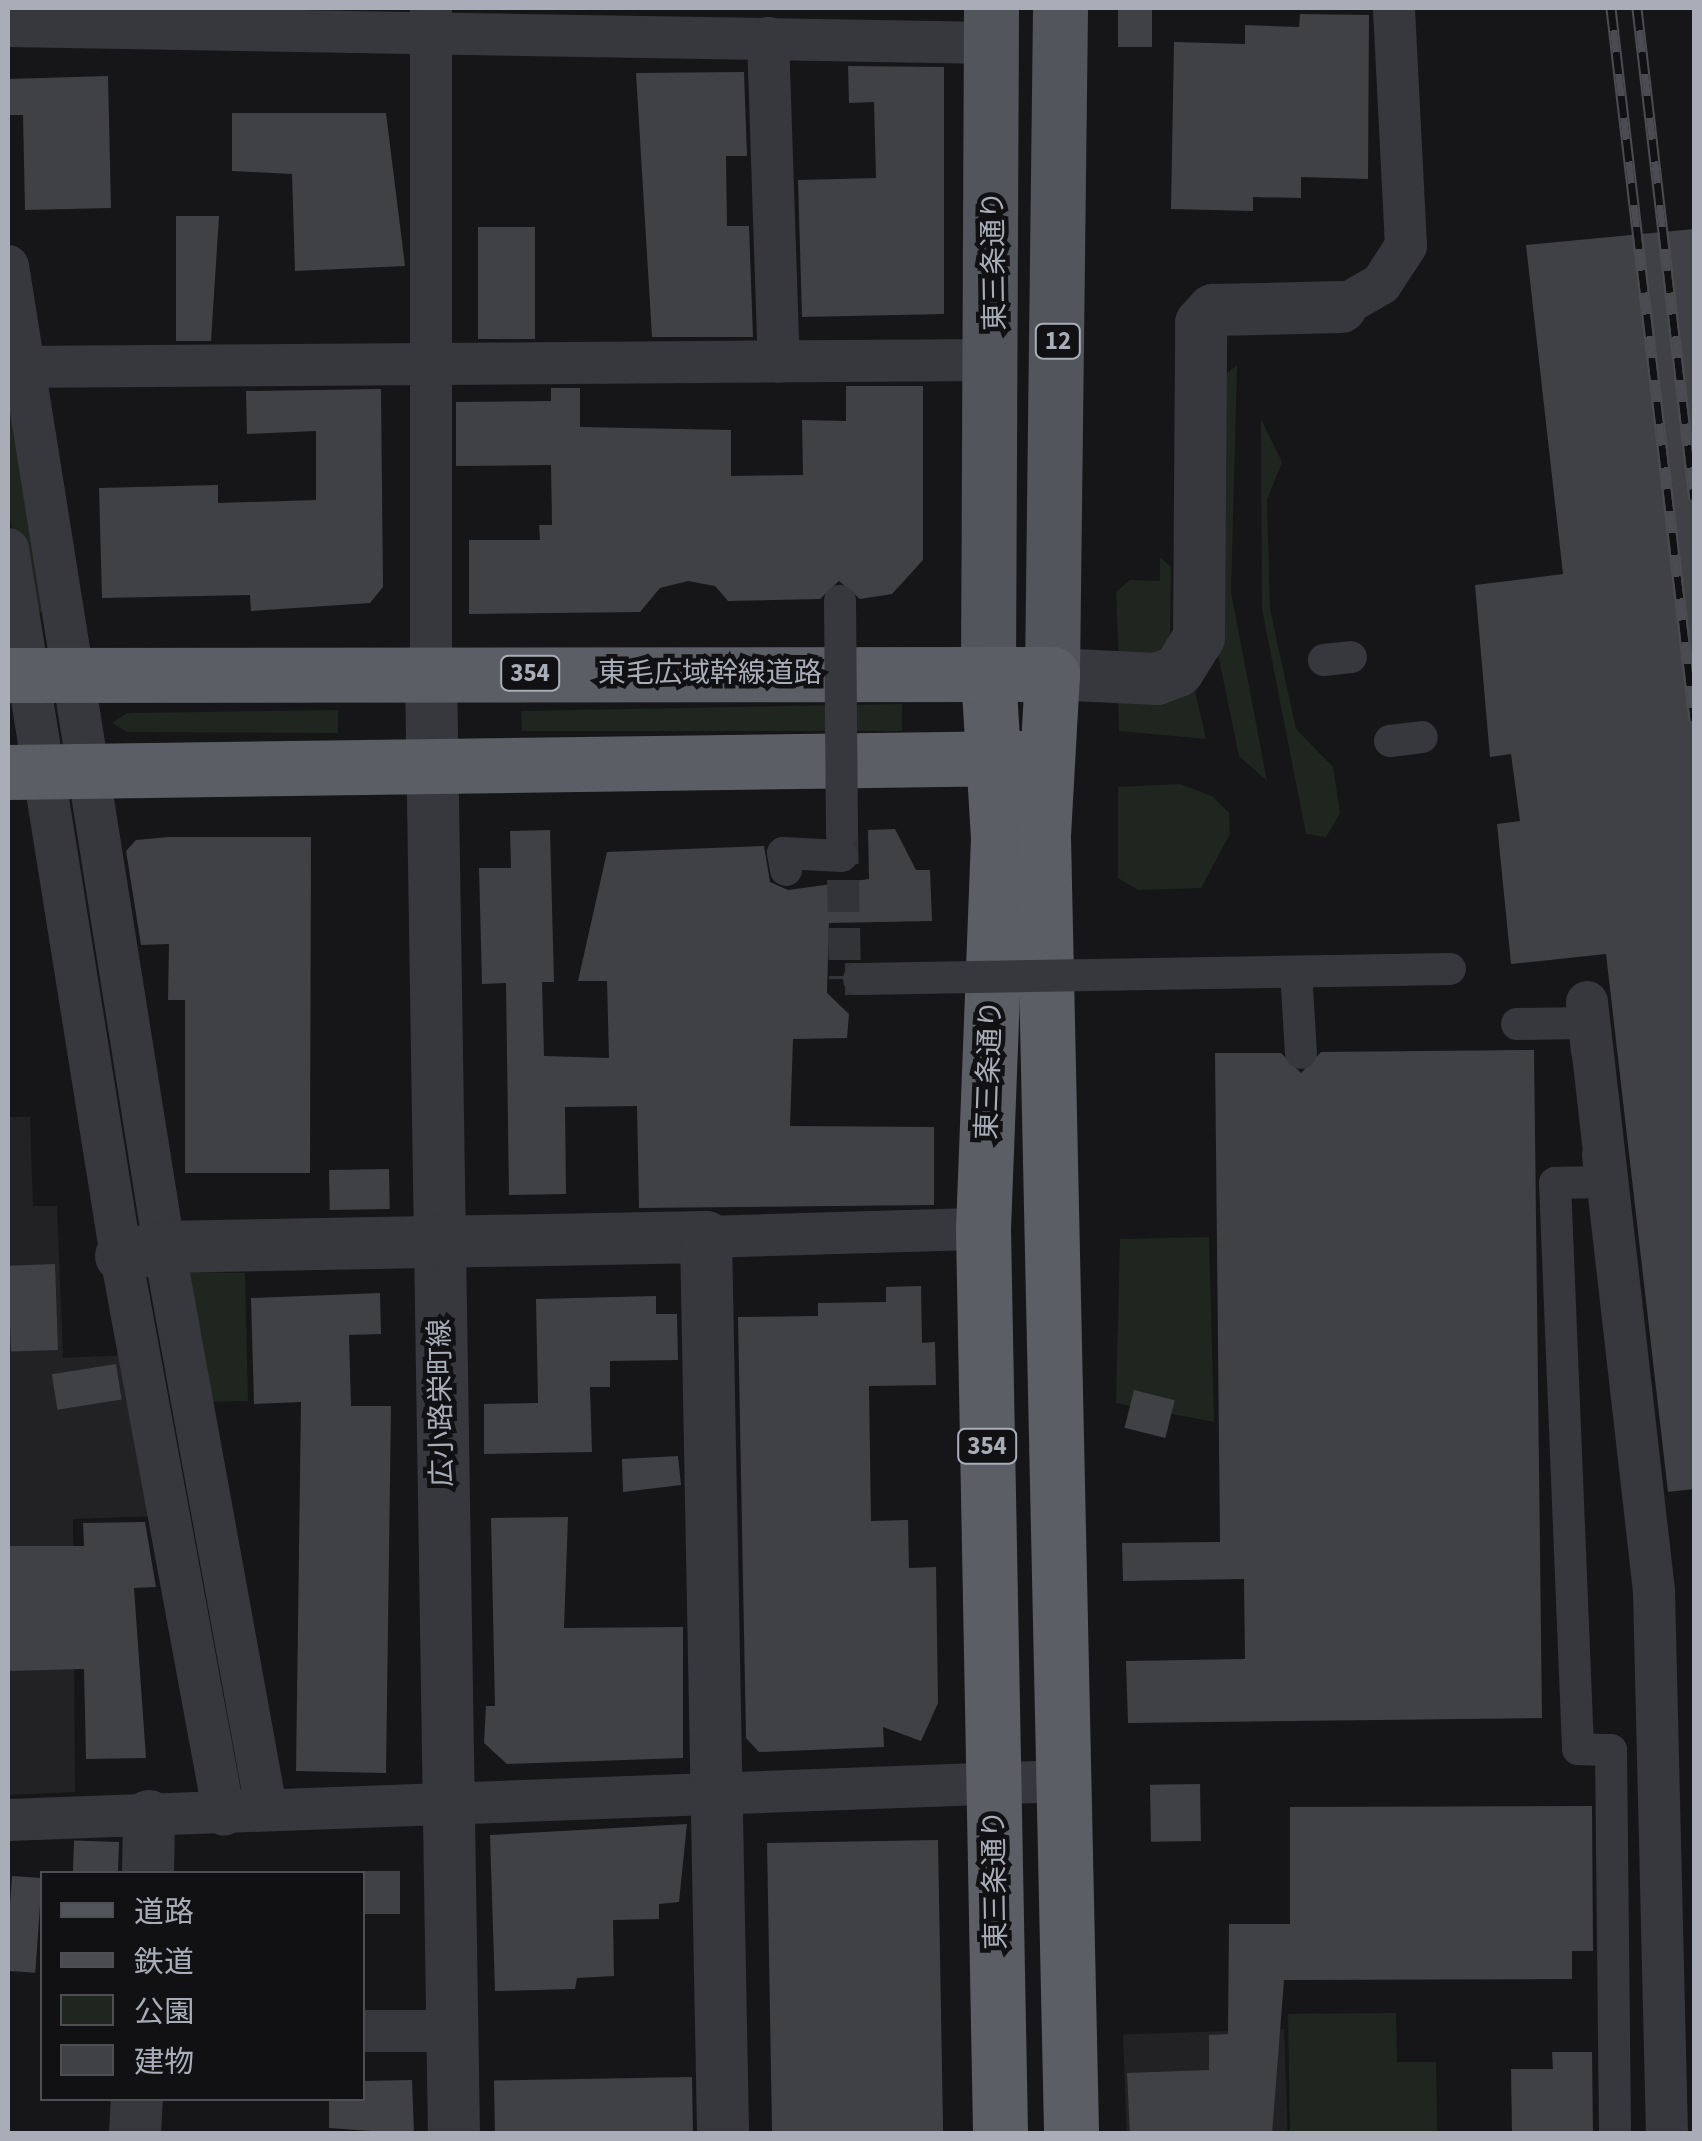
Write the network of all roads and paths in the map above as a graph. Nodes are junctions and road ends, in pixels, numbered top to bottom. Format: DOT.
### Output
graph roads {
  1 [pos="1060,8"];
  2 [pos="1394,8"];
  3 [pos="431,20"];
  4 [pos="991,25"];
  5 [pos="8,26"];
  6 [pos="768,38"];
  7 [pos="8,266"];
  8 [pos="1341,306"];
  9 [pos="996,360"];
  10 [pos="779,362"];
  11 [pos="435,364"];
  12 [pos="16,367"];
  13 [pos="8,549"];
  14 [pos="840,600"];
  15 [pos="431,672"];
  16 [pos="38,674"];
  17 [pos="988,674"];
  18 [pos="1052,674"];
  19 [pos="1050,758"];
  20 [pos="988,759"];
  21 [pos="434,769"];
  22 [pos="48,771"];
  23 [pos="786,870"];
  24 [pos="1450,970"];
  25 [pos="1296,972"];
  26 [pos="859,978"];
  27 [pos="1587,1002"];
  28 [pos="1517,1024"];
  29 [pos="1301,1052"];
  30 [pos="983,1229"];
  31 [pos="706,1236"];
  32 [pos="438,1241"];
  33 [pos="142,1252"];
  34 [pos="1064,1780"];
  35 [pos="993,1782"];
  36 [pos="716,1790"];
  37 [pos="449,1800"];
  38 [pos="266,1808"];
  39 [pos="224,1815"];
  40 [pos="150,1816"];
  41 [pos="8,1820"];
  42 [pos="148,1871"];
  43 [pos="365,2031"];
  44 [pos="453,2031"];
  45 [pos="137,2101"];
  46 [pos="136,2134"];
  47 [pos="454,2134"];
  48 [pos="723,2134"];
  49 [pos="1000,2134"];
  50 [pos="1071,2134"];
  51 [pos="1614,2134"];
  52 [pos="1667,2134"];
  1 -- 18 [label="main road, 12"];
  2 -- 8 [label="street"];
  3 -- 5 [label="street"];
  3 -- 6 [label="street"];
  3 -- 11 [label="street"];
  4 -- 6 [label="street"];
  4 -- 9 [label="main road, 東三条通り / 12"];
  6 -- 10 [label="street"];
  7 -- 12 [label="street"];
  8 -- 18 [label="street"];
  9 -- 10 [label="street"];
  9 -- 17 [label="main road, 東三条通り / 12"];
  10 -- 11 [label="street"];
  11 -- 12 [label="street"];
  11 -- 15 [label="street"];
  12 -- 16 [label="street"];
  13 -- 16 [label="street"];
  14 -- 23 [label="street, bridge"];
  15 -- 16 [label="highway, 東毛広域幹線道路 / 354"];
  15 -- 17 [label="highway, 東毛広域幹線道路 / 354"];
  15 -- 21 [label="street, 広小路栄町線"];
  16 -- 22 [label="street"];
  17 -- 18 [label="highway, 東毛広域幹線道路 / 354"];
  17 -- 20 [label="highway, 東三条通り / 354"];
  18 -- 19 [label="highway, 354"];
  19 -- 20 [label="highway"];
  19 -- 34 [label="highway, 354"];
  20 -- 21 [label="highway"];
  20 -- 30 [label="highway, 東三条通り / 354"];
  21 -- 22 [label="highway"];
  21 -- 32 [label="street, 広小路栄町線"];
  22 -- 33 [label="street"];
  24 -- 25 [label="street, bridge"];
  25 -- 26 [label="street, bridge"];
  25 -- 29 [label="street"];
  27 -- 52 [label="street"];
  28 -- 51 [label="street"];
  30 -- 31 [label="street"];
  30 -- 35 [label="highway, 東三条通り / 354"];
  31 -- 32 [label="street"];
  31 -- 36 [label="street"];
  32 -- 33 [label="street"];
  32 -- 37 [label="street, 広小路栄町線"];
  33 -- 38 [label="street"];
  33 -- 39 [label="street"];
  34 -- 35 [label="street"];
  34 -- 50 [label="highway, 354"];
  35 -- 36 [label="street"];
  35 -- 49 [label="highway, 東三条通り / 354"];
  36 -- 37 [label="street"];
  36 -- 48 [label="street"];
  37 -- 38 [label="street"];
  37 -- 44 [label="street, 広小路栄町線"];
  38 -- 39 [label="street"];
  39 -- 40 [label="street"];
  40 -- 41 [label="street"];
  40 -- 42 [label="street"];
  43 -- 44 [label="street"];
  44 -- 47 [label="street, 広小路栄町線"];
  45 -- 46 [label="street"];
}
